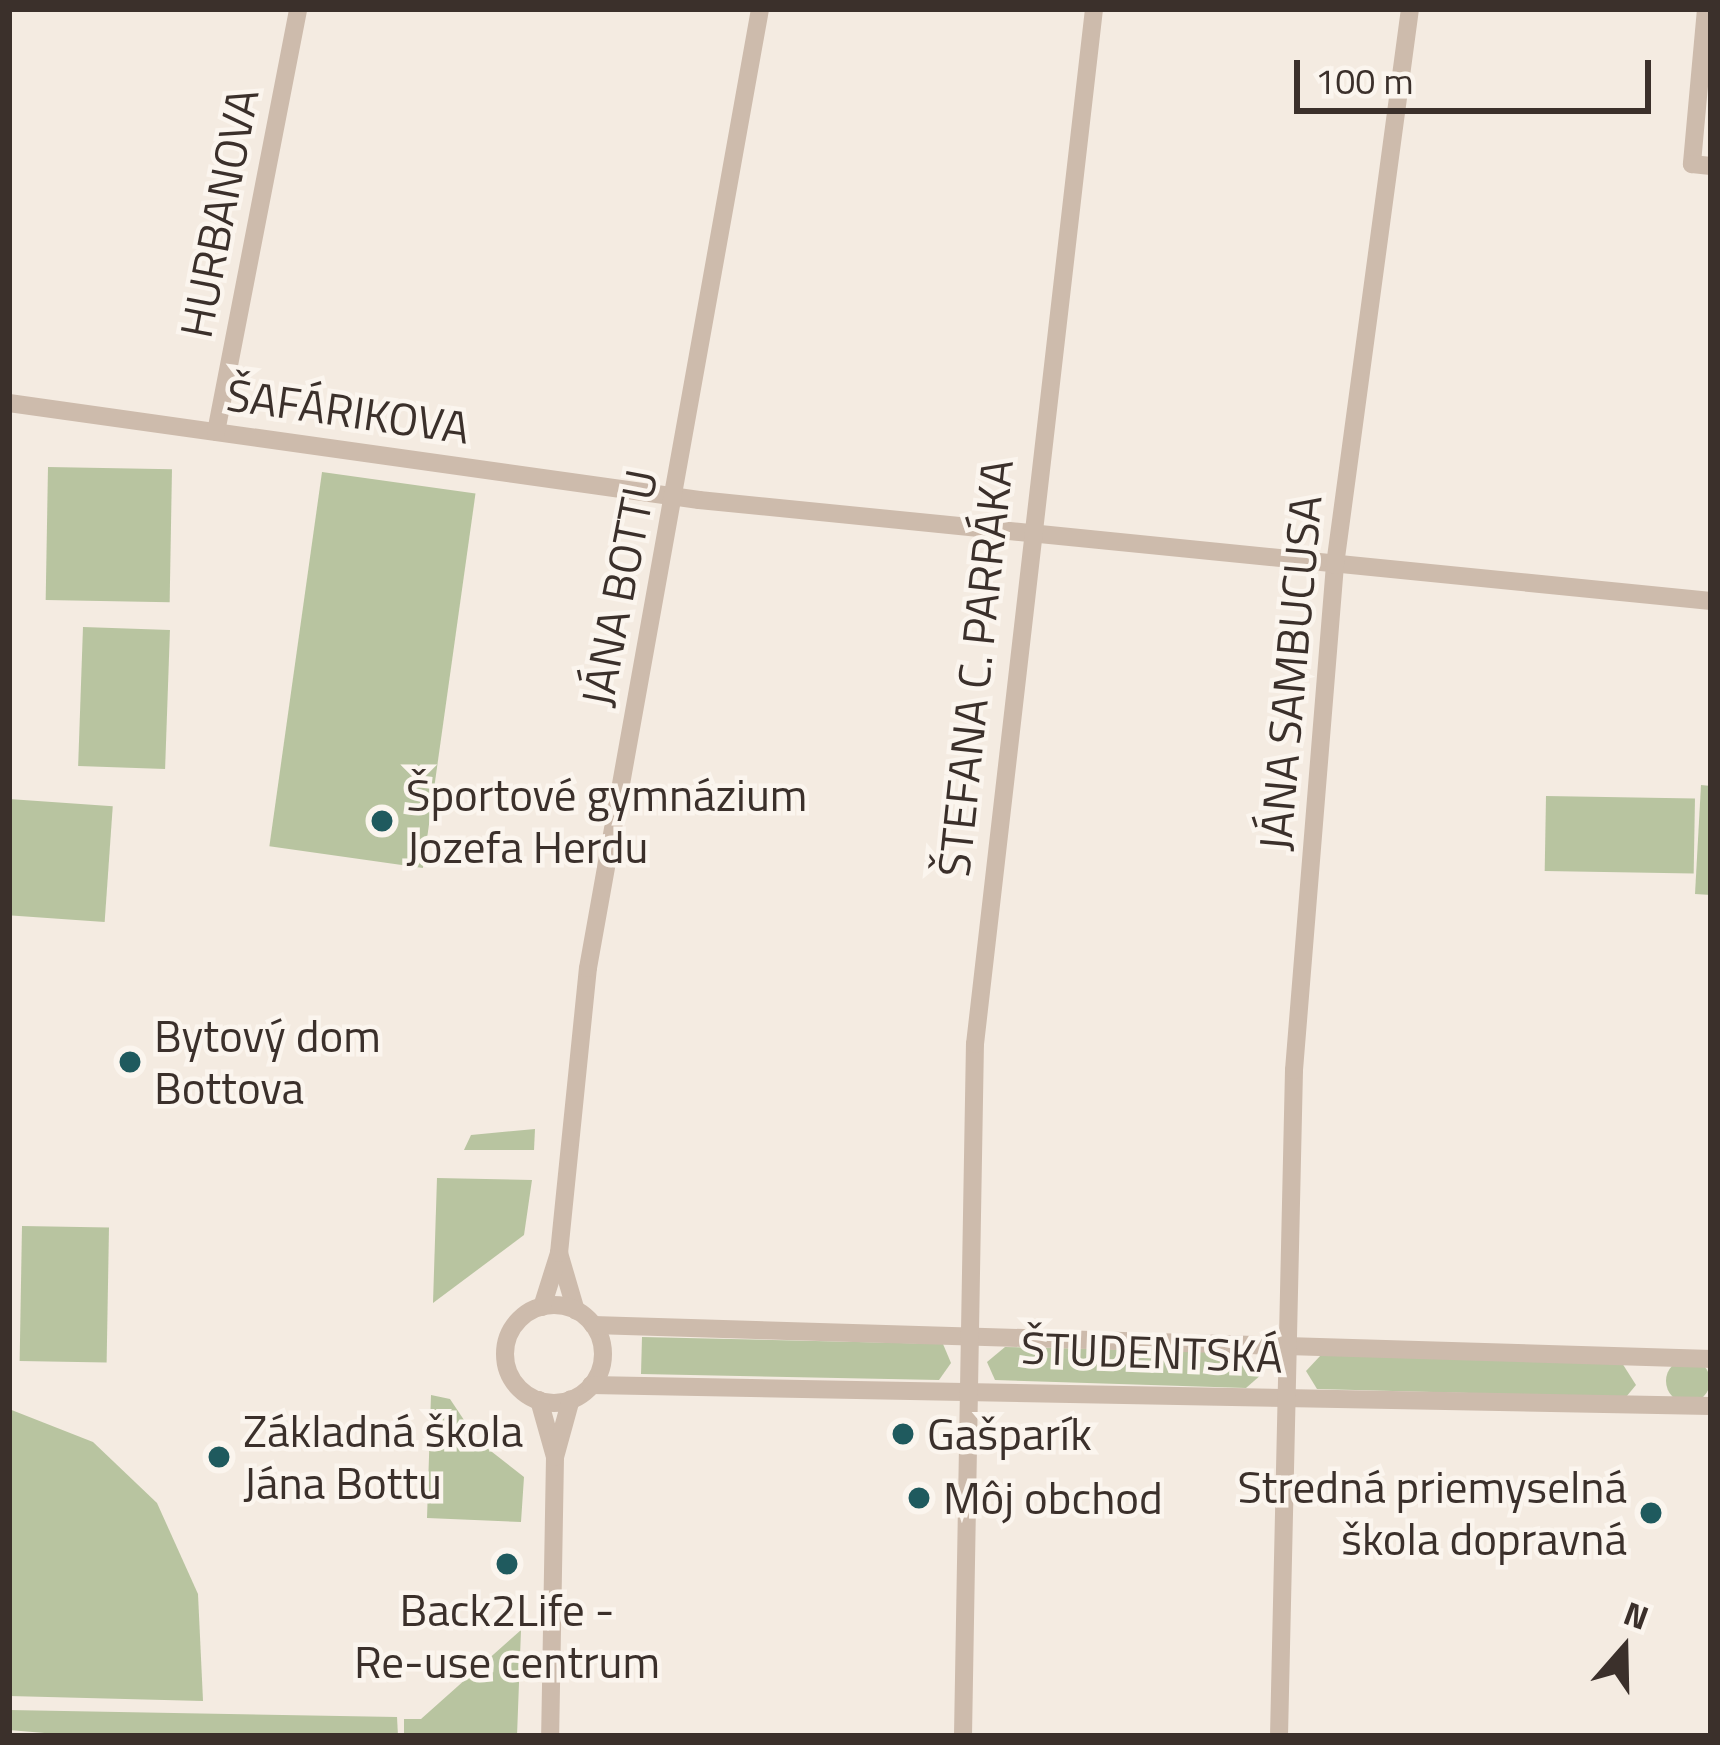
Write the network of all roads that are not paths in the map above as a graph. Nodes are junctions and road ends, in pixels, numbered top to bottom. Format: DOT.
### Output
graph roads {
  1 [pos="298,9"];
  2 [pos="760,9"];
  3 [pos="1094,9"];
  4 [pos="1410,9"];
  5 [pos="1706,9"];
  6 [pos="1711,166"];
  7 [pos="9,403"];
  8 [pos="216,432"];
  9 [pos="676,497"];
  10 [pos="1026,537"];
  11 [pos="1335,565"];
  12 [pos="1711,601"];
  13 [pos="559,1253"];
  14 [pos="542,1307"];
  15 [pos="576,1310"];
  16 [pos="593,1325"];
  17 [pos="970,1338"];
  18 [pos="1284,1348"];
  19 [pos="1711,1359"];
  20 [pos="591,1385"];
  21 [pos="969,1386"];
  22 [pos="1283,1396"];
  23 [pos="571,1399"];
  24 [pos="539,1400"];
  25 [pos="1711,1406"];
  26 [pos="555,1457"];
  27 [pos="550,1736"];
  28 [pos="963,1736"];
  29 [pos="1279,1736"];
  1 -- 8 [label="street, HURBANOVA"];
  2 -- 9 [label="street, JÁNA BOTTU"];
  3 -- 10 [label="street, ŠTEFANA C. PARRÁKA"];
  4 -- 11 [label="street, JÁNA SAMBUCUSA"];
  5 -- 6 [label="street"];
  7 -- 8 [label="street, ŠAFÁRIKOVA"];
  8 -- 9 [label="street, ŠAFÁRIKOVA"];
  9 -- 10 [label="street, ŠAFÁRIKOVA"];
  9 -- 13 [label="street, JÁNA BOTTU"];
  10 -- 11 [label="street, ŠAFÁRIKOVA"];
  10 -- 17 [label="street, ŠTEFANA C. PARRÁKA"];
  11 -- 12 [label="street, ŠAFÁRIKOVA"];
  11 -- 18 [label="street, JÁNA SAMBUCUSA"];
  13 -- 14 [label="street, JÁNA BOTTU"];
  13 -- 15 [label="street, JÁNA BOTTU"];
  14 -- 15 [label="street"];
  14 -- 24 [label="street, JÁNA BOTTU"];
  15 -- 16 [label="street"];
  16 -- 17 [label="street, ŠTUDENTSKÁ"];
  16 -- 20 [label="street"];
  17 -- 18 [label="street, ŠTUDENTSKÁ"];
  17 -- 21 [label="street, ŠTEFANA C. PARRÁKA"];
  18 -- 19 [label="street, ŠTUDENTSKÁ"];
  18 -- 22 [label="street, JÁNA SAMBUCUSA"];
  20 -- 21 [label="street, ŠTUDENTSKÁ"];
  20 -- 23 [label="street"];
  21 -- 22 [label="street, ŠTUDENTSKÁ"];
  21 -- 28 [label="street, ŠTEFANA C. PARRÁKA"];
  22 -- 25 [label="street, ŠTUDENTSKÁ"];
  22 -- 29 [label="street, JÁNA SAMBUCUSA"];
  23 -- 24 [label="street"];
  23 -- 26 [label="street, JÁNA BOTTU"];
  24 -- 26 [label="street, JÁNA BOTTU"];
  26 -- 27 [label="street, JÁNA BOTTU"];
}
